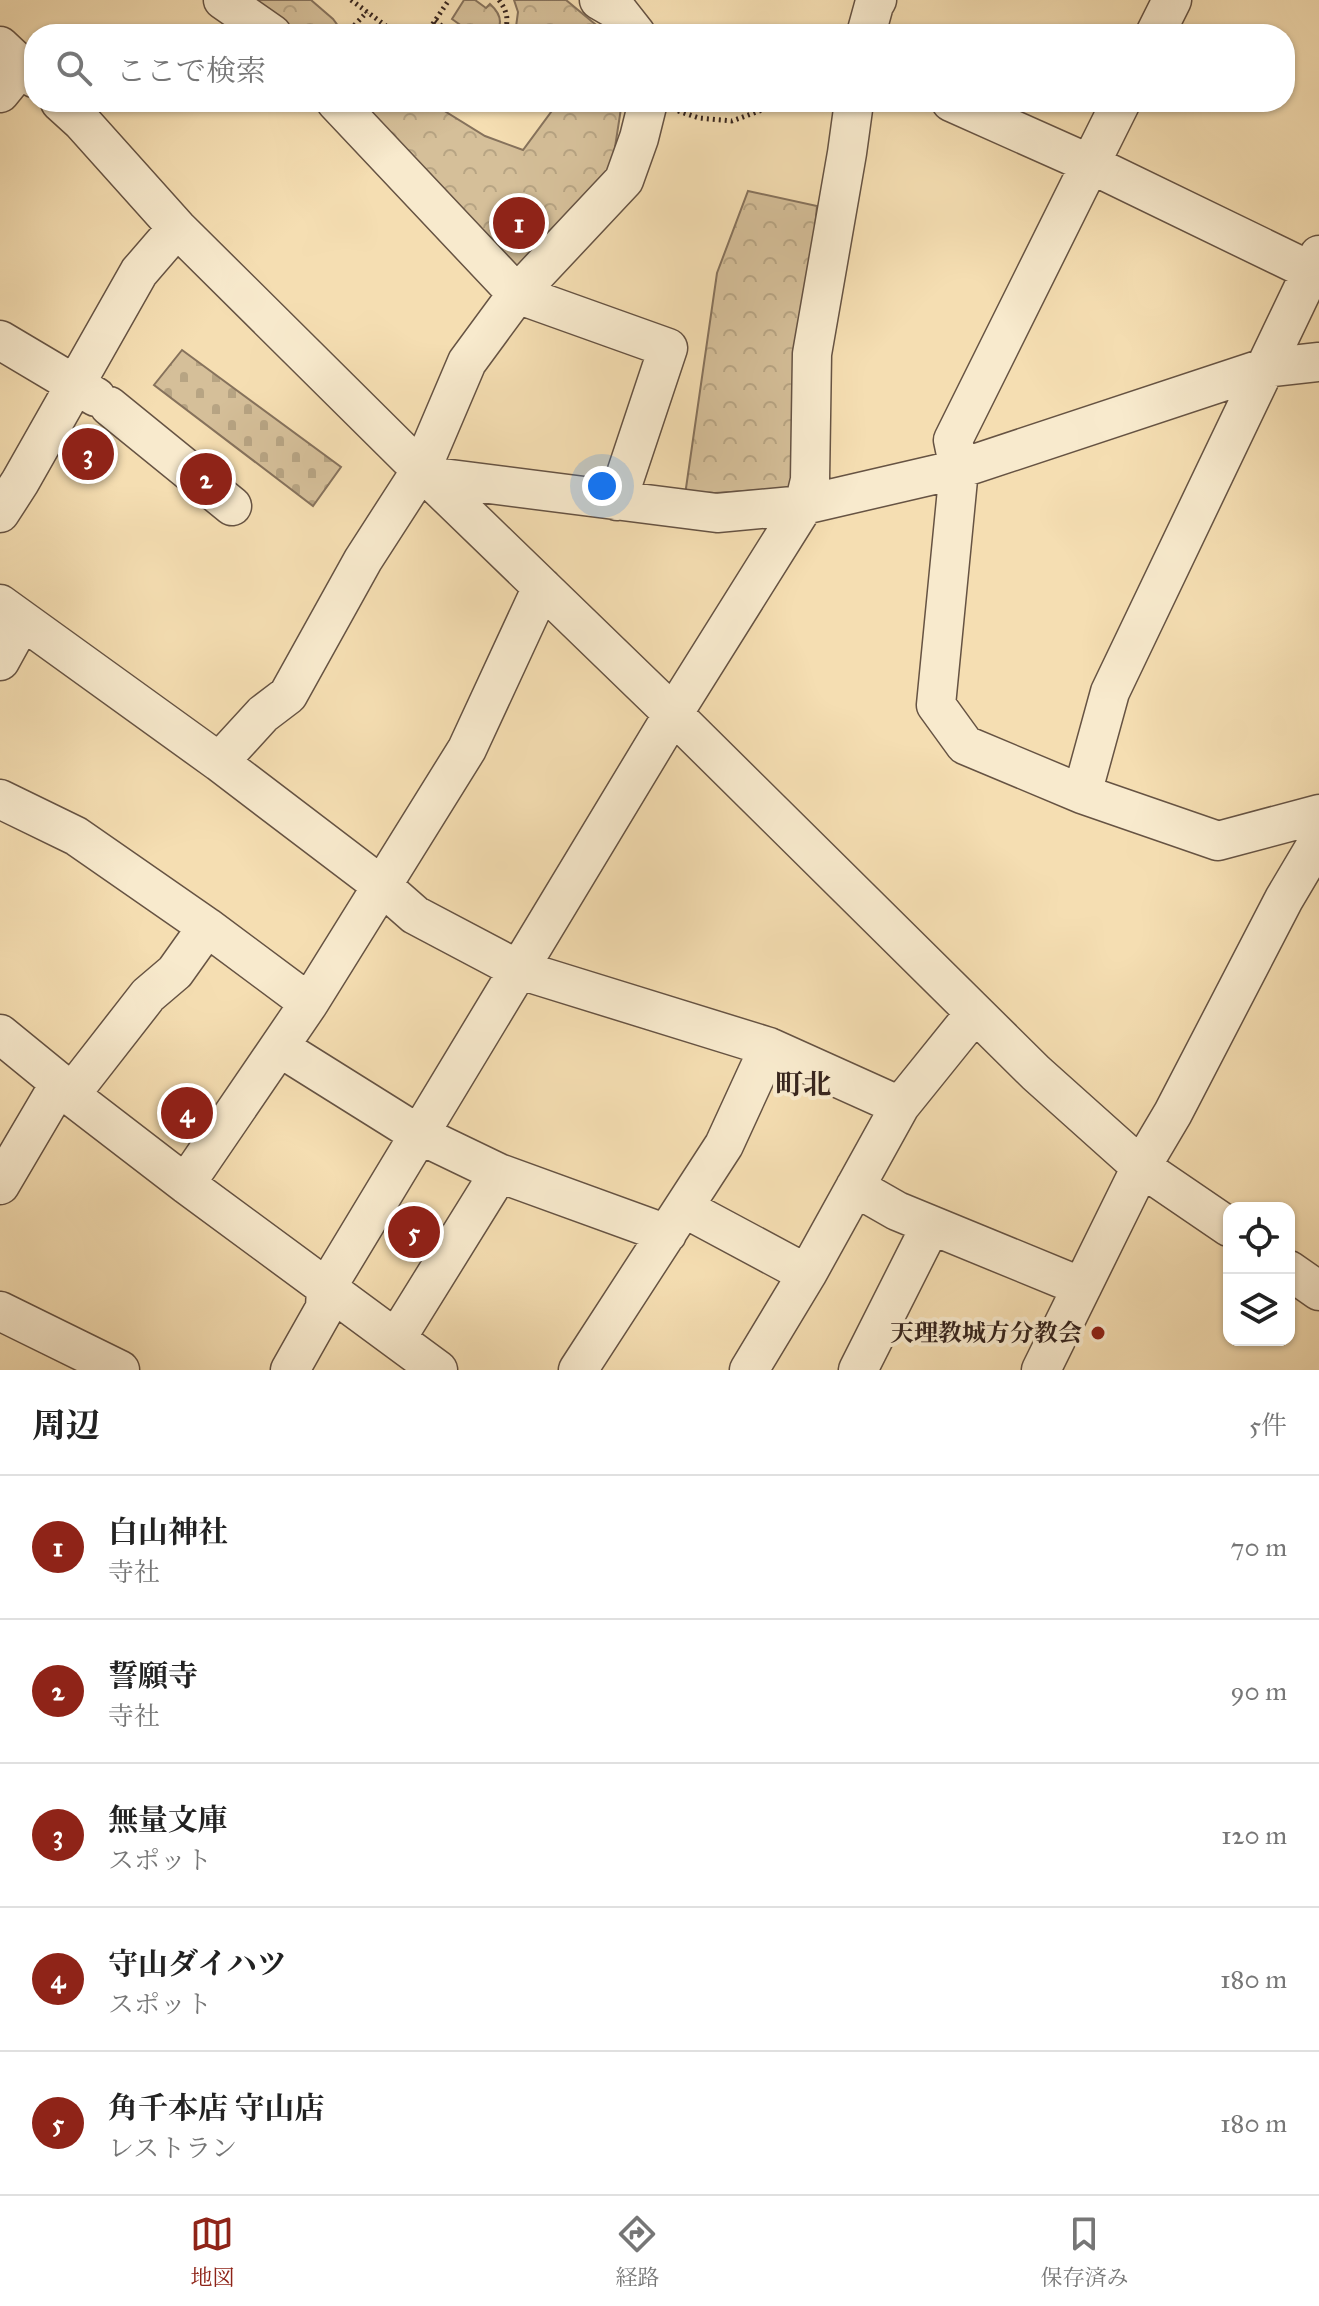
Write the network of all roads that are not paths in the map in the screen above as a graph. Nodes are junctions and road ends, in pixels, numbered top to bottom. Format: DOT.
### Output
graph roads {
  1 [pos="223,0"];
  2 [pos="599,0"];
  3 [pos="877,0"];
  4 [pos="1172,0"];
  5 [pos="258,24"];
  6 [pos="628,24"];
  7 [pos="869,24"];
  8 [pos="1160,24"];
  9 [pos="71,112"];
  10 [pos="345,112"];
  11 [pos="657,112"];
  12 [pos="853,112"];
  13 [pos="973,112"];
  14 [pos="1116,112"];
  15 [pos="1090,164"];
  16 [pos="177,228"];
  17 [pos="1316,267"];
  18 [pos="517,294"];
  19 [pos="0,340"];
  20 [pos="1319,362"];
  21 [pos="1264,368"];
  22 [pos="93,396"];
  23 [pos="959,469"];
  24 [pos="424,473"];
  25 [pos="617,501"];
  26 [pos="804,505"];
  27 [pos="232,506"];
  28 [pos="0,513"];
  29 [pos="542,587"];
  30 [pos="11,612"];
  31 [pos="0,661"];
  32 [pos="673,714"];
  33 [pos="219,762"];
  34 [pos="1082,794"];
  35 [pos="0,799"];
  36 [pos="1319,814"];
  37 [pos="1319,840"];
  38 [pos="382,886"];
  39 [pos="207,927"];
  40 [pos="517,969"];
  41 [pos="309,1003"];
  42 [pos="975,1013"];
  43 [pos="0,1034"];
  44 [pos="279,1047"];
  45 [pos="769,1047"];
  46 [pos="65,1089"];
  47 [pos="900,1106"];
  48 [pos="418,1134"];
  49 [pos="6,1163"];
  50 [pos="1141,1167"];
  51 [pos="499,1173"];
  52 [pos="187,1185"];
  53 [pos="855,1187"];
  54 [pos="676,1221"];
  55 [pos="1223,1223"];
  56 [pos="931,1225"];
  57 [pos="807,1274"];
  58 [pos="1295,1274"];
  59 [pos="1082,1287"];
  60 [pos="326,1288"];
  61 [pos="1319,1291"];
  62 [pos="0,1311"];
  63 [pos="396,1339"];
  64 [pos="102,1366"];
  65 [pos="290,1370"];
  66 [pos="438,1370"];
  67 [pos="578,1370"];
  68 [pos="749,1370"];
  69 [pos="858,1370"];
  70 [pos="1041,1370"];
  1 -- 5 [label="street"];
  2 -- 6 [label="street"];
  3 -- 7 [label="street"];
  4 -- 8 [label="street"];
  9 -- 16 [label="street"];
  10 -- 18 [label="street"];
  11 -- 18 [label="street"];
  12 -- 26 [label="street"];
  13 -- 15 [label="street"];
  14 -- 15 [label="street"];
  15 -- 17 [label="street"];
  15 -- 23 [label="street"];
  16 -- 22 [label="street"];
  16 -- 24 [label="street"];
  17 -- 21 [label="street"];
  18 -- 24 [label="street"];
  18 -- 25 [label="street"];
  19 -- 22 [label="street"];
  20 -- 21 [label="street"];
  21 -- 23 [label="street"];
  21 -- 34 [label="street"];
  22 -- 27 [label="street"];
  22 -- 28 [label="street"];
  23 -- 26 [label="street"];
  23 -- 34 [label="street"];
  24 -- 25 [label="street"];
  24 -- 29 [label="street"];
  24 -- 33 [label="street"];
  25 -- 26 [label="street"];
  26 -- 32 [label="street"];
  29 -- 32 [label="street"];
  29 -- 38 [label="street"];
  30 -- 31 [label="street"];
  30 -- 33 [label="street"];
  32 -- 40 [label="street"];
  32 -- 42 [label="street"];
  33 -- 38 [label="street"];
  34 -- 36 [label="street"];
  35 -- 39 [label="street"];
  37 -- 50 [label="street"];
  38 -- 40 [label="street"];
  38 -- 41 [label="street"];
  39 -- 41 [label="street"];
  39 -- 46 [label="street"];
  40 -- 45 [label="street"];
  40 -- 48 [label="street"];
  41 -- 44 [label="street"];
  42 -- 47 [label="street"];
  42 -- 50 [label="street"];
  43 -- 46 [label="street"];
  44 -- 48 [label="street"];
  44 -- 52 [label="street"];
  45 -- 47 [label="street"];
  45 -- 54 [label="street"];
  46 -- 49 [label="street"];
  46 -- 52 [label="street"];
  47 -- 53 [label="street"];
  48 -- 51 [label="street"];
  48 -- 60 [label="street"];
  50 -- 55 [label="street"];
  50 -- 59 [label="street"];
  51 -- 54 [label="street"];
  51 -- 63 [label="street"];
  52 -- 60 [label="street"];
  53 -- 56 [label="street"];
  53 -- 57 [label="street"];
  54 -- 57 [label="street"];
  54 -- 67 [label="street"];
  56 -- 59 [label="street"];
  56 -- 69 [label="street"];
  57 -- 68 [label="street"];
  58 -- 61 [label="street"];
  59 -- 70 [label="street"];
  60 -- 63 [label="street"];
  60 -- 65 [label="street"];
  62 -- 64 [label="street"];
  63 -- 66 [label="street"];
}
